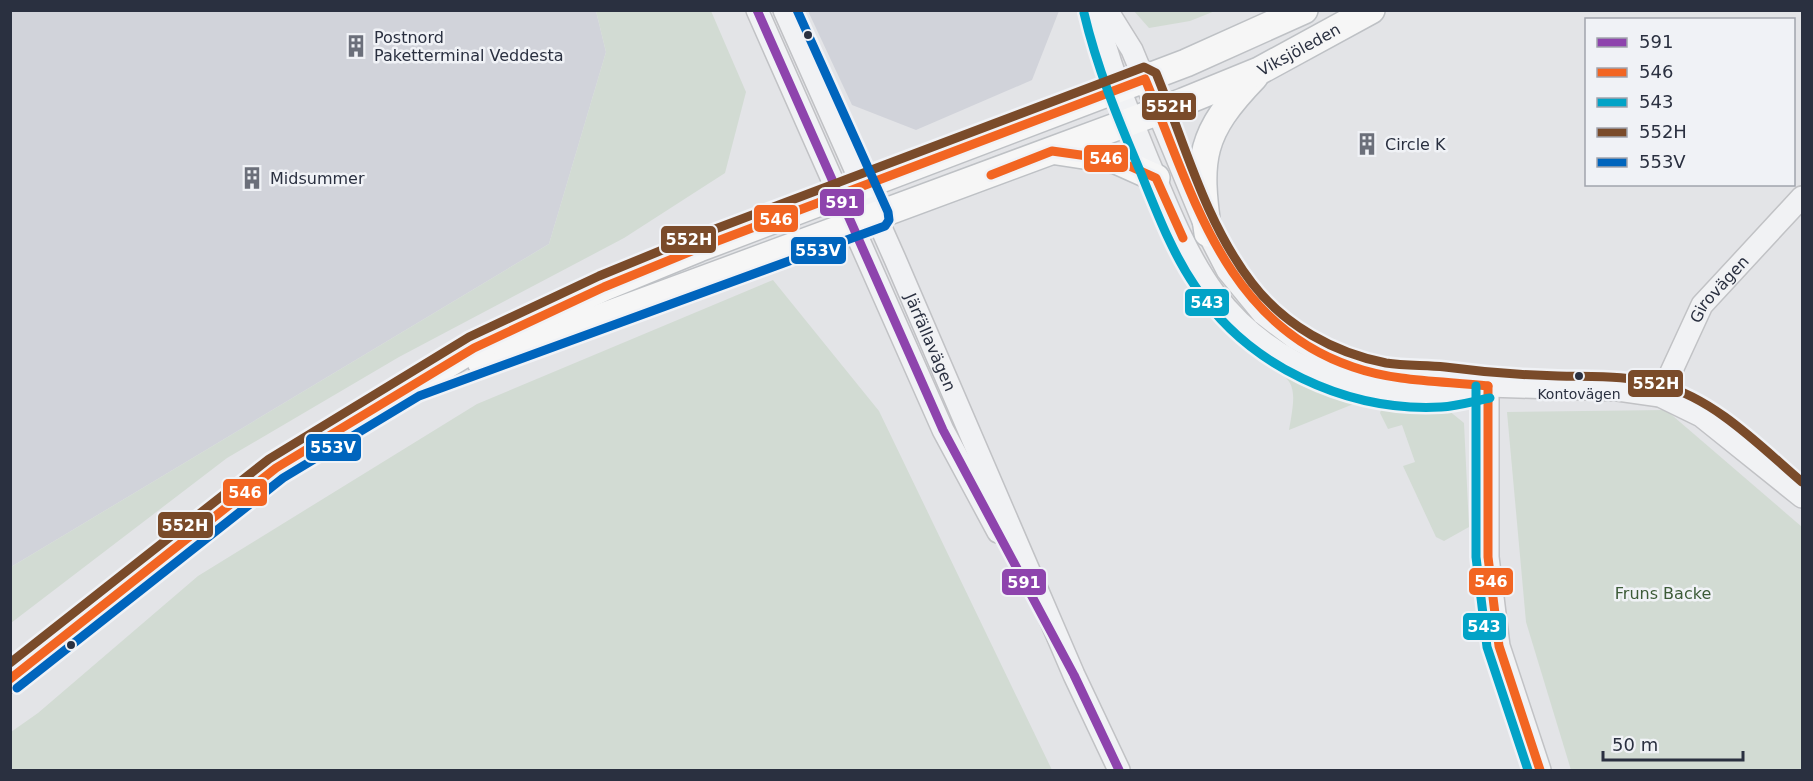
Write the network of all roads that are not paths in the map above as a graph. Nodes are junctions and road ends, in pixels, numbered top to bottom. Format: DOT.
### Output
graph roads {
  1 [pos="757,10"];
  2 [pos="784,10"];
  3 [pos="1096,10"];
  4 [pos="1107,10"];
  5 [pos="1304,10"];
  6 [pos="1371,10"];
  7 [pos="1259,71"];
  8 [pos="1145,79"];
  9 [pos="1119,88"];
  10 [pos="1159,111"];
  11 [pos="1132,121"];
  12 [pos="1052,151"];
  13 [pos="1156,178"];
  14 [pos="862,184"];
  15 [pos="837,194"];
  16 [pos="1803,197"];
  17 [pos="877,217"];
  18 [pos="852,226"];
  19 [pos="1208,233"];
  20 [pos="414,385"];
  21 [pos="1488,386"];
  22 [pos="1660,396"];
  23 [pos="1803,496"];
  24 [pos="1074,675"];
  25 [pos="10,679"];
  26 [pos="1119,771"];
  27 [pos="1540,771"];
  1 -- 15 [label="street, Järfällavägen"];
  2 -- 14 [label="street, Järfällavägen"];
  3 -- 9 [label="street"];
  4 -- 8 [label="street"];
  5 -- 8 [label="main road, Viksjöleden"];
  6 -- 7 [label="main road, Viksjöleden"];
  7 -- 10 [label="main road, Viksjöleden"];
  7 -- 19 [label="main road"];
  8 -- 9 [label="main road, Viksjöleden"];
  8 -- 10 [label="street"];
  9 -- 11 [label="street"];
  9 -- 14 [label="main road, Viksjöleden"];
  10 -- 11 [label="main road, Viksjöleden"];
  10 -- 19 [label="street"];
  11 -- 12 [label="main road, Viksjöleden"];
  11 -- 13 [label="street"];
  12 -- 13 [label="main road"];
  12 -- 17 [label="main road, Viksjöleden"];
  13 -- 21 [label="street"];
  14 -- 15 [label="main road, Viksjöleden"];
  14 -- 17 [label="street, Järfällavägen"];
  15 -- 18 [label="street, Järfällavägen"];
  15 -- 20 [label="main road, Viksjöleden"];
  16 -- 22 [label="street, Girovägen"];
  17 -- 18 [label="main road, Viksjöleden"];
  17 -- 24 [label="street, Järfällavägen"];
  18 -- 20 [label="main road, Viksjöleden"];
  18 -- 24 [label="street, Järfällavägen"];
  19 -- 21 [label="street"];
  20 -- 25 [label="main road, Viksjöleden"];
  21 -- 22 [label="street"];
  21 -- 27 [label="street"];
  22 -- 23 [label="street"];
  24 -- 26 [label="street, Järfällavägen"];
}
